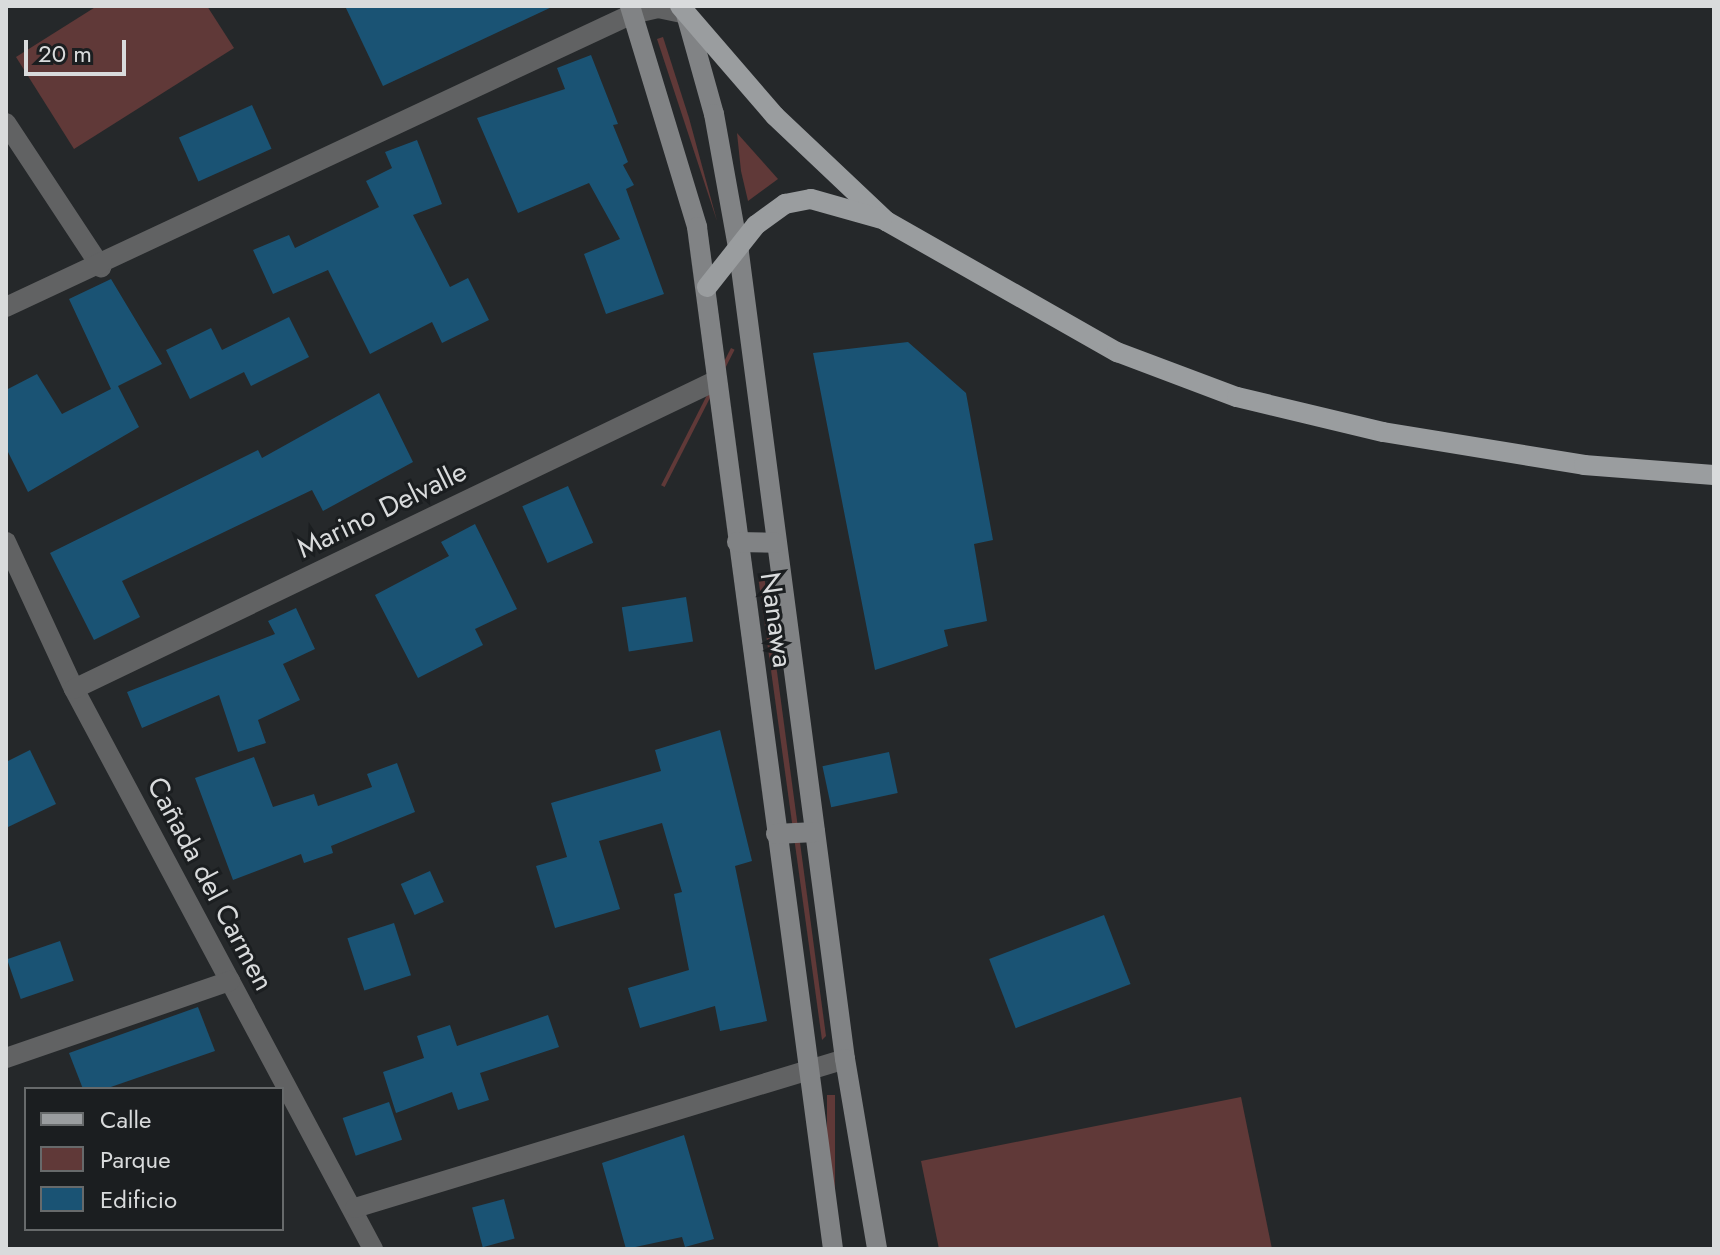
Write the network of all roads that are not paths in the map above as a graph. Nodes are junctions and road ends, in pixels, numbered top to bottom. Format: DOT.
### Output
graph roads {
  1 [pos="631,10"];
  2 [pos="683,10"];
  3 [pos="6,123"];
  4 [pos="886,221"];
  5 [pos="739,253"];
  6 [pos="101,267"];
  7 [pos="707,287"];
  8 [pos="6,307"];
  9 [pos="715,381"];
  10 [pos="1714,475"];
  11 [pos="6,542"];
  12 [pos="737,542"];
  13 [pos="776,543"];
  14 [pos="74,689"];
  15 [pos="815,832"];
  16 [pos="776,834"];
  17 [pos="230,981"];
  18 [pos="6,1058"];
  19 [pos="845,1059"];
  20 [pos="809,1071"];
  21 [pos="355,1208"];
  22 [pos="373,1249"];
  23 [pos="833,1249"];
  24 [pos="877,1249"];
  1 -- 2 [label="street"];
  1 -- 6 [label="street"];
  1 -- 7 [label="main road, Nanawa"];
  2 -- 4 [label="main road"];
  2 -- 5 [label="main road, Nanawa"];
  3 -- 6 [label="street"];
  4 -- 5 [label="main road"];
  4 -- 10 [label="main road"];
  5 -- 7 [label="main road"];
  5 -- 13 [label="main road, Nanawa"];
  6 -- 8 [label="street"];
  7 -- 9 [label="main road, Nanawa"];
  9 -- 12 [label="main road, Nanawa"];
  9 -- 14 [label="street, Marino Delvalle"];
  11 -- 14 [label="street, Cañada del Carmen"];
  12 -- 13 [label="main road"];
  12 -- 16 [label="main road, Nanawa"];
  13 -- 15 [label="main road, Nanawa"];
  14 -- 17 [label="street, Cañada del Carmen"];
  15 -- 16 [label="main road"];
  15 -- 19 [label="main road, Nanawa"];
  16 -- 20 [label="main road, Nanawa"];
  17 -- 18 [label="street"];
  17 -- 21 [label="street, Cañada del Carmen"];
  19 -- 20 [label="street"];
  19 -- 24 [label="main road, Nanawa"];
  20 -- 21 [label="street"];
  20 -- 23 [label="main road, Nanawa"];
  21 -- 22 [label="street, Cañada del Carmen"];
}
